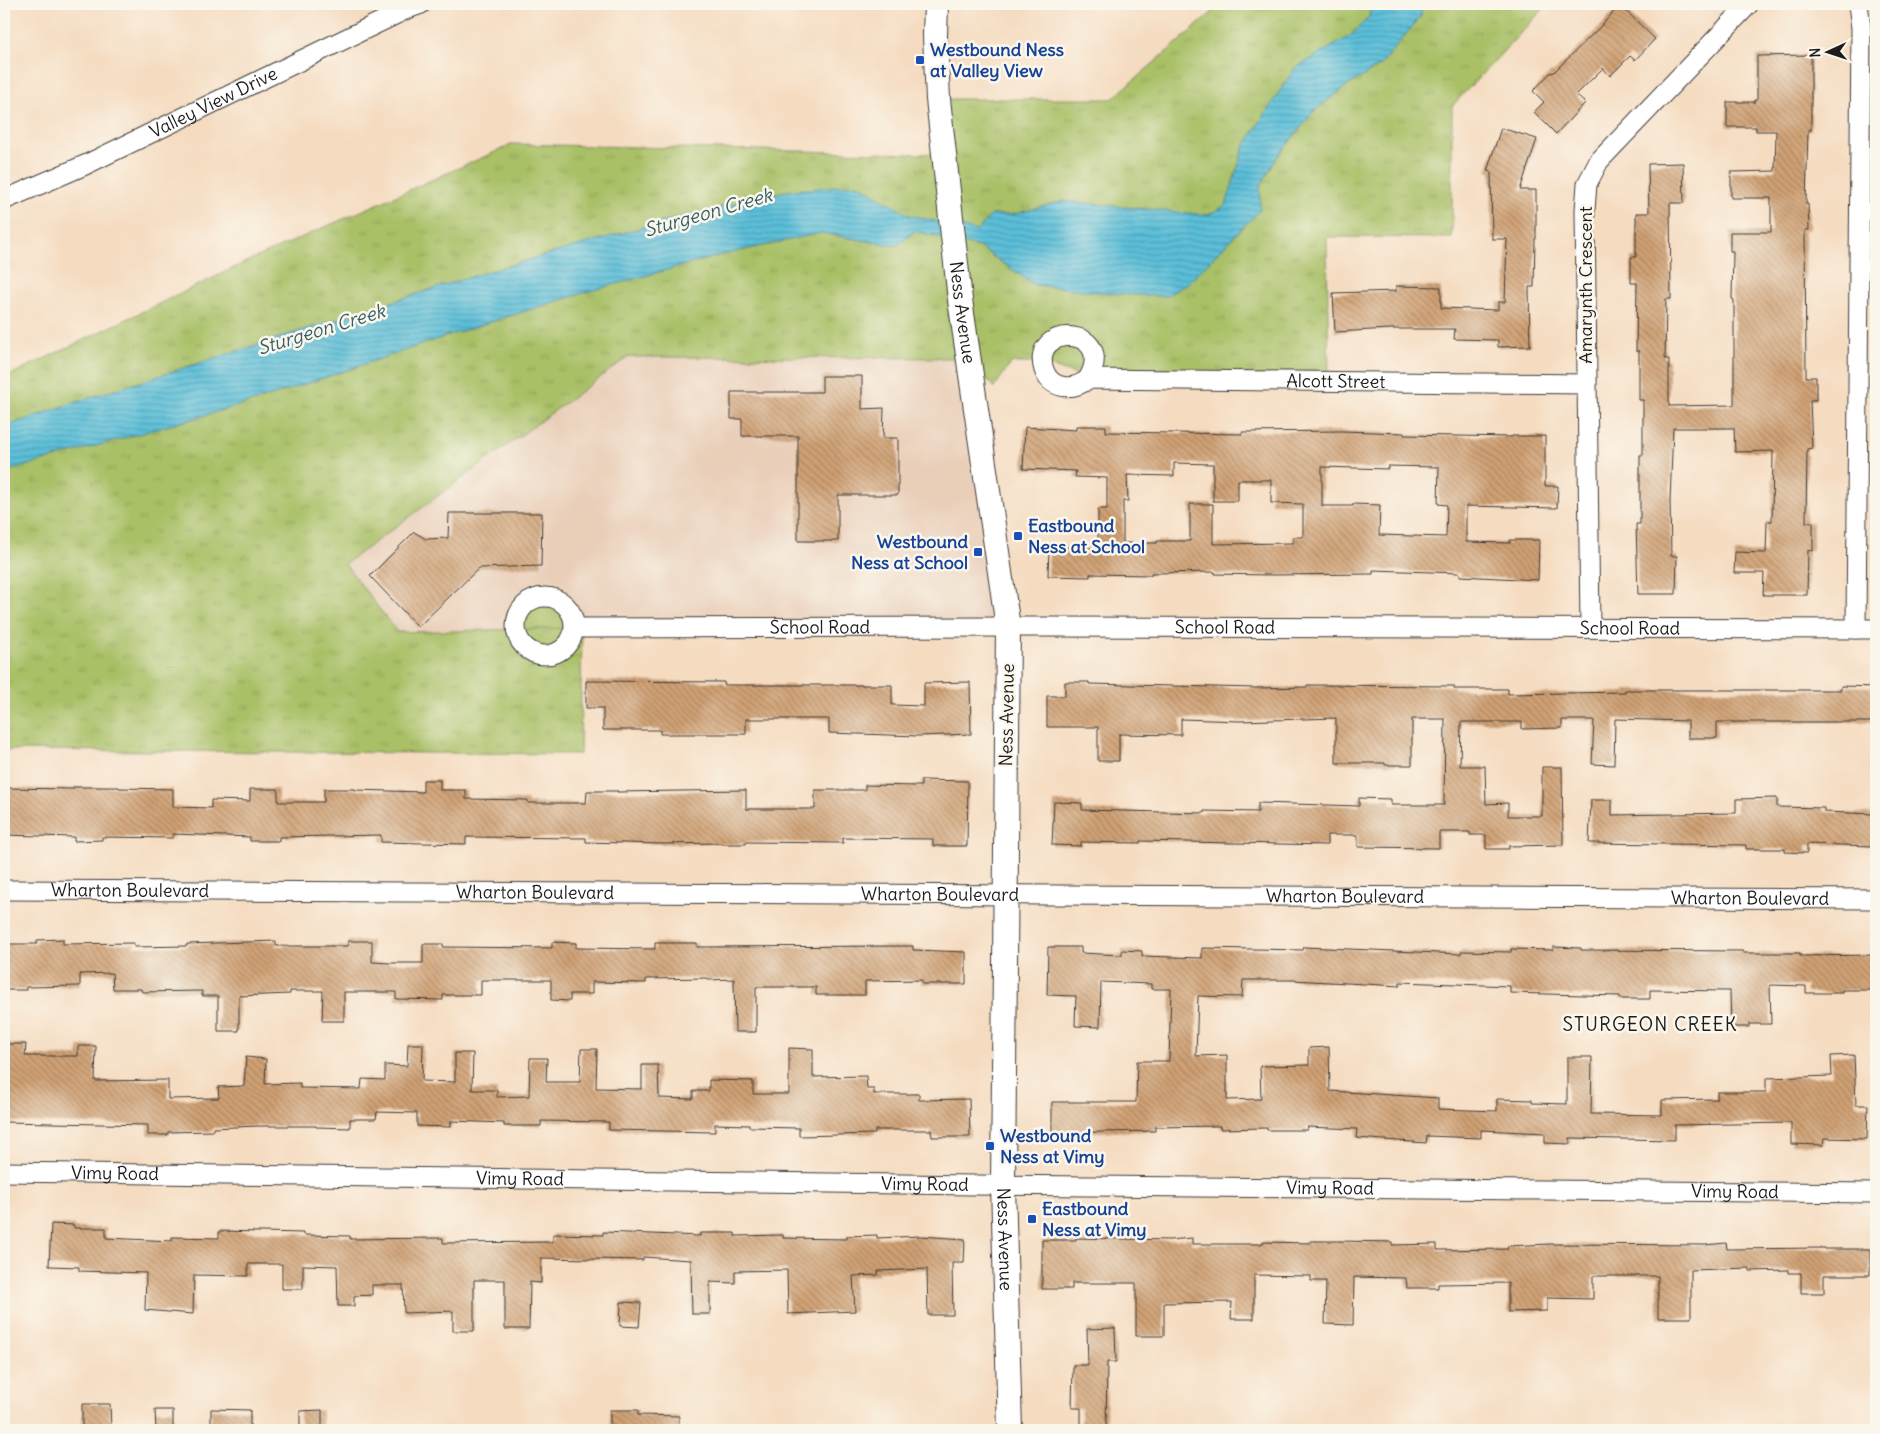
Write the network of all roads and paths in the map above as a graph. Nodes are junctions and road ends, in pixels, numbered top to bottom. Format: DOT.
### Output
graph roads {
  1 [pos="422,4"];
  2 [pos="936,4"];
  3 [pos="1749,4"];
  4 [pos="1858,4"];
  5 [pos="4,200"];
  6 [pos="1088,379"];
  7 [pos="1586,384"];
  8 [pos="1008,627"];
  9 [pos="574,628"];
  10 [pos="1590,628"];
  11 [pos="1856,629"];
  12 [pos="1876,629"];
  13 [pos="4,890"];
  14 [pos="1005,896"];
  15 [pos="1876,899"];
  16 [pos="4,1172"];
  17 [pos="1002,1185"];
  18 [pos="1876,1193"];
  19 [pos="1010,1430"];
  1 -- 5 [label="street, Valley View Drive"];
  2 -- 8 [label="street, Ness Avenue"];
  3 -- 7 [label="street, Amarynth Crescent"];
  4 -- 11 [label="street"];
  6 -- 7 [label="street, Alcott Street"];
  7 -- 10 [label="street, Amarynth Crescent"];
  8 -- 9 [label="street, School Road"];
  8 -- 10 [label="street, School Road"];
  8 -- 14 [label="street, Ness Avenue"];
  10 -- 11 [label="street, School Road"];
  11 -- 12 [label="street, School Road"];
  13 -- 14 [label="street, Wharton Boulevard"];
  14 -- 15 [label="street, Wharton Boulevard"];
  14 -- 17 [label="street, Ness Avenue"];
  16 -- 17 [label="street, Vimy Road"];
  17 -- 18 [label="street, Vimy Road"];
  17 -- 19 [label="street, Ness Avenue"];
}
